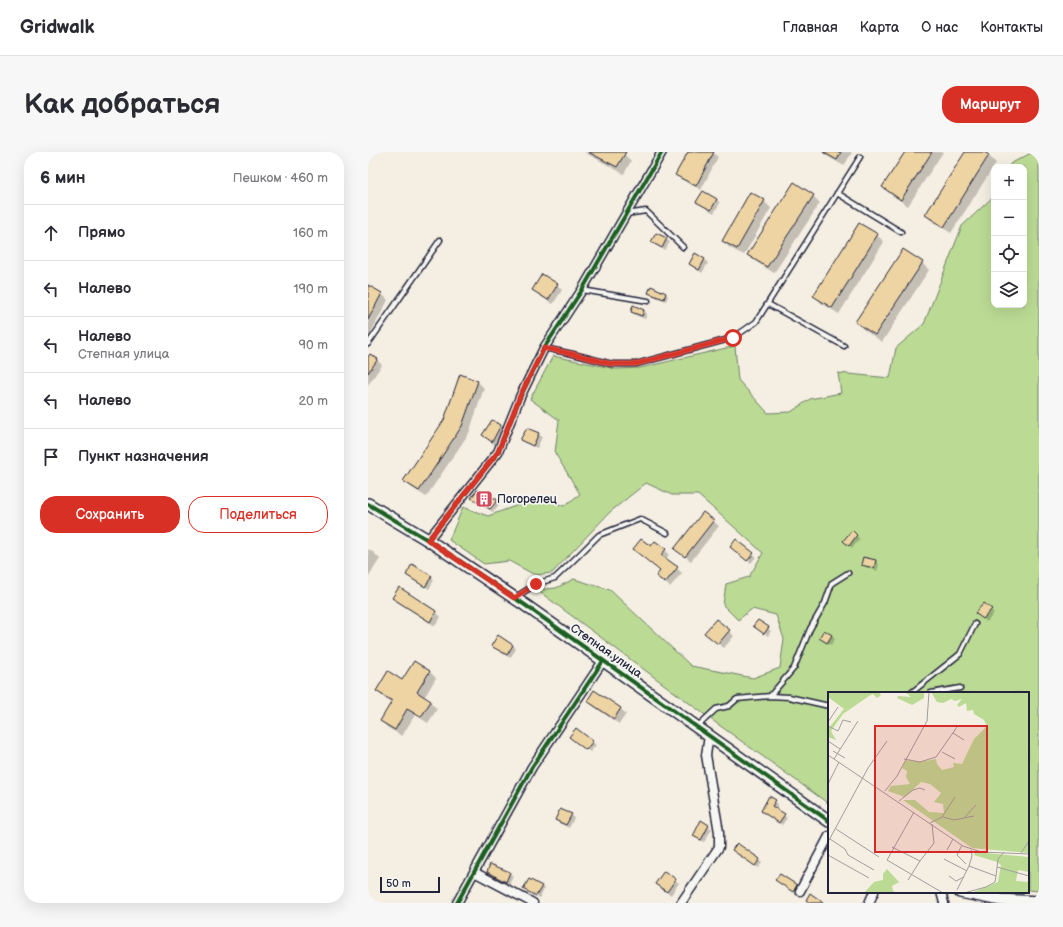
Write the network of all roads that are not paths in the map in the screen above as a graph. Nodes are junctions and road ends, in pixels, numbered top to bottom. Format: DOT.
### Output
graph roads {
  1 [pos="662,152"];
  2 [pos="860,157"];
  3 [pos="837,193"];
  4 [pos="626,214"];
  5 [pos="901,232"];
  6 [pos="440,240"];
  7 [pos="683,247"];
  8 [pos="582,290"];
  9 [pos="648,301"];
  10 [pos="768,304"];
  11 [pos="368,344"];
  12 [pos="844,346"];
  13 [pos="544,348"];
  14 [pos="368,504"];
  15 [pos="667,533"];
  16 [pos="428,540"];
  17 [pos="848,572"];
  18 [pos="514,598"];
  19 [pos="975,624"];
  20 [pos="603,661"];
  21 [pos="960,688"];
  22 [pos="912,692"];
  23 [pos="937,692"];
  24 [pos="770,696"];
  25 [pos="828,706"];
  26 [pos="697,728"];
  27 [pos="709,736"];
  28 [pos="828,820"];
  29 [pos="828,838"];
  30 [pos="474,872"];
  31 [pos="800,891"];
  32 [pos="874,893"];
  33 [pos="941,893"];
  34 [pos="965,893"];
  35 [pos="1039,902"];
  36 [pos="457,903"];
  37 [pos="533,903"];
  38 [pos="680,903"];
  39 [pos="869,903"];
  40 [pos="944,903"];
  1 -- 4 [label="street"];
  2 -- 3 [label="lane"];
  3 -- 5 [label="lane"];
  3 -- 10 [label="lane"];
  4 -- 7 [label="lane"];
  4 -- 8 [label="street"];
  6 -- 11 [label="lane"];
  8 -- 9 [label="lane"];
  8 -- 13 [label="street"];
  10 -- 12 [label="lane"];
  10 -- 13 [label="lane"];
  13 -- 16 [label="street"];
  14 -- 16 [label="street, Степная улица"];
  15 -- 18 [label="lane"];
  16 -- 18 [label="street, Степная улица"];
  17 -- 24 [label="lane"];
  18 -- 20 [label="street, Степная улица"];
  19 -- 22 [label="lane"];
  20 -- 26 [label="street, Степная улица"];
  20 -- 30 [label="street"];
  21 -- 23 [label="lane"];
  24 -- 25 [label="lane"];
  24 -- 26 [label="lane"];
  26 -- 27 [label="street, Степная улица"];
  27 -- 28 [label="street, Степная улица"];
  27 -- 38 [label="street"];
  29 -- 31 [label="street"];
  30 -- 36 [label="street"];
  30 -- 37 [label="street"];
  32 -- 39 [label="street"];
  33 -- 40 [label="street"];
  34 -- 35 [label="street"];
}
